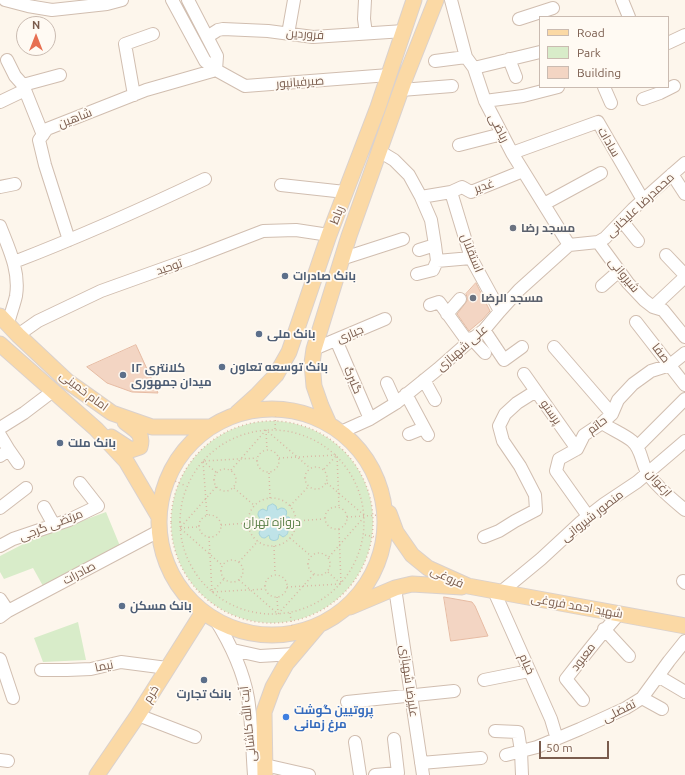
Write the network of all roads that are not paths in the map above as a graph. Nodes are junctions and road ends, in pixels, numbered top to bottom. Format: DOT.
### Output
graph roads {
  1 [pos="5,0"];
  2 [pos="122,0"];
  3 [pos="172,0"];
  4 [pos="188,0"];
  5 [pos="294,0"];
  6 [pos="365,0"];
  7 [pos="414,0"];
  8 [pos="436,0"];
  9 [pos="450,0"];
  10 [pos="622,0"];
  11 [pos="82,3"];
  12 [pos="553,8"];
  13 [pos="629,16"];
  14 [pos="519,18"];
  15 [pos="404,30"];
  16 [pos="366,33"];
  17 [pos="153,34"];
  18 [pos="288,34"];
  19 [pos="685,35"];
  20 [pos="207,37"];
  21 [pos="669,43"];
  22 [pos="539,52"];
  23 [pos="466,57"];
  24 [pos="509,59"];
  25 [pos="7,60"];
  26 [pos="435,61"];
  27 [pos="474,68"];
  28 [pos="216,70"];
  29 [pos="60,75"];
  30 [pos="389,75"];
  31 [pos="406,76"];
  32 [pos="516,77"];
  33 [pos="452,86"];
  34 [pos="674,86"];
  35 [pos="24,87"];
  36 [pos="669,87"];
  37 [pos="554,88"];
  38 [pos="604,88"];
  39 [pos="401,90"];
  40 [pos="659,90"];
  41 [pos="134,95"];
  42 [pos="643,99"];
  43 [pos="0,102"];
  44 [pos="485,102"];
  45 [pos="611,103"];
  46 [pos="502,134"];
  47 [pos="43,135"];
  48 [pos="459,145"];
  49 [pos="379,151"];
  50 [pos="512,153"];
  51 [pos="685,164"];
  52 [pos="523,171"];
  53 [pos="601,173"];
  54 [pos="672,174"];
  55 [pos="205,179"];
  56 [pos="15,184"];
  57 [pos="281,185"];
  58 [pos="0,188"];
  59 [pos="345,192"];
  60 [pos="451,192"];
  61 [pos="685,194"];
  62 [pos="422,197"];
  63 [pos="643,200"];
  64 [pos="544,204"];
  65 [pos="622,221"];
  66 [pos="0,226"];
  67 [pos="329,235"];
  68 [pos="403,239"];
  69 [pos="69,240"];
  70 [pos="598,242"];
  71 [pos="638,242"];
  72 [pos="435,245"];
  73 [pos="569,245"];
  74 [pos="419,250"];
  75 [pos="666,255"];
  76 [pos="471,258"];
  77 [pos="341,259"];
  78 [pos="437,261"];
  79 [pos="14,262"];
  80 [pos="619,271"];
  81 [pos="417,274"];
  82 [pos="685,276"];
  83 [pos="602,286"];
  84 [pos="460,299"];
  85 [pos="430,305"];
  86 [pos="653,306"];
  87 [pos="500,311"];
  88 [pos="447,314"];
  89 [pos="385,319"];
  90 [pos="4,320"];
  91 [pos="636,322"];
  92 [pos="484,330"];
  93 [pos="18,335"];
  94 [pos="685,337"];
  95 [pos="472,339"];
  96 [pos="336,340"];
  97 [pos="0,344"];
  98 [pos="522,347"];
  99 [pos="554,347"];
  100 [pos="314,349"];
  101 [pos="485,353"];
  102 [pos="685,353"];
  103 [pos="670,365"];
  104 [pos="524,374"];
  105 [pos="424,380"];
  106 [pos="387,383"];
  107 [pos="685,384"];
  108 [pos="53,391"];
  109 [pos="536,391"];
  110 [pos="406,394"];
  111 [pos="685,399"];
  112 [pos="435,400"];
  113 [pos="396,403"];
  114 [pos="112,413"];
  115 [pos="612,414"];
  116 [pos="235,415"];
  117 [pos="370,419"];
  118 [pos="602,423"];
  119 [pos="211,427"];
  120 [pos="335,428"];
  121 [pos="0,429"];
  122 [pos="96,429"];
  123 [pos="409,434"];
  124 [pos="685,441"];
  125 [pos="637,447"];
  126 [pos="577,448"];
  127 [pos="4,453"];
  128 [pos="18,464"];
  129 [pos="647,473"];
  130 [pos="80,483"];
  131 [pos="26,488"];
  132 [pos="44,507"];
  133 [pos="0,508"];
  134 [pos="381,510"];
  135 [pos="685,510"];
  136 [pos="588,516"];
  137 [pos="159,524"];
  138 [pos="54,525"];
  139 [pos="484,537"];
  140 [pos="0,546"];
  141 [pos="431,569"];
  142 [pos="424,584"];
  143 [pos="468,586"];
  144 [pos="395,588"];
  145 [pos="498,592"];
  146 [pos="0,599"];
  147 [pos="344,610"];
  148 [pos="4,614"];
  149 [pos="619,614"];
  150 [pos="209,616"];
  151 [pos="320,625"];
  152 [pos="685,626"];
  153 [pos="604,629"];
  154 [pos="685,641"];
  155 [pos="233,650"];
  156 [pos="294,654"];
  157 [pos="629,656"];
  158 [pos="0,659"];
  159 [pos="167,668"];
  160 [pos="41,670"];
  161 [pos="529,671"];
  162 [pos="658,676"];
  163 [pos="484,680"];
  164 [pos="454,691"];
  165 [pos="685,692"];
  166 [pos="411,695"];
  167 [pos="13,698"];
  168 [pos="642,698"];
  169 [pos="583,700"];
  170 [pos="347,702"];
  171 [pos="662,709"];
  172 [pos="138,715"];
  173 [pos="495,731"];
  174 [pos="195,737"];
  175 [pos="557,738"];
  176 [pos="394,739"];
  177 [pos="355,742"];
  178 [pos="521,751"];
  179 [pos="506,755"];
  180 [pos="481,758"];
  181 [pos="421,763"];
  182 [pos="265,770"];
  183 [pos="97,775"];
  184 [pos="254,775"];
  185 [pos="309,775"];
  186 [pos="360,775"];
  187 [pos="375,775"];
  188 [pos="423,775"];
  189 [pos="522,775"];
  1 -- 11 [label="street"];
  2 -- 11 [label="street"];
  3 -- 28 [label="street, صیرفیانپور"];
  4 -- 20 [label="street"];
  5 -- 18 [label="street"];
  6 -- 16 [label="street"];
  7 -- 15 [label="main road, رباط"];
  8 -- 31 [label="main road, رباط"];
  9 -- 23 [label="street, ریاضی"];
  10 -- 13 [label="street"];
  12 -- 14 [label="street"];
  15 -- 16 [label="street, فروردین"];
  15 -- 30 [label="main road, رباط"];
  16 -- 18 [label="street, فروردین"];
  17 -- 41 [label="street"];
  18 -- 20 [label="street, فروردین"];
  19 -- 21 [label="street"];
  20 -- 28 [label="street"];
  22 -- 24 [label="street"];
  23 -- 26 [label="street"];
  23 -- 27 [label="street, ریاضی"];
  24 -- 27 [label="street"];
  24 -- 32 [label="street"];
  25 -- 35 [label="street"];
  27 -- 44 [label="street, ریاضی"];
  28 -- 30 [label="street, صیرفیانپور"];
  28 -- 41 [label="street, شاهین"];
  29 -- 35 [label="street"];
  30 -- 31 [label="main road"];
  30 -- 59 [label="main road, رباط"];
  31 -- 39 [label="main road, رباط"];
  33 -- 39 [label="street"];
  34 -- 36 [label="street"];
  35 -- 43 [label="street"];
  35 -- 47 [label="street"];
  37 -- 44 [label="street"];
  38 -- 45 [label="street"];
  39 -- 49 [label="main road, رباط"];
  40 -- 42 [label="street"];
  41 -- 47 [label="street, شاهین"];
  44 -- 46 [label="street, ریاضی"];
  46 -- 48 [label="street"];
  46 -- 50 [label="street, ریاضی"];
  47 -- 69 [label="street"];
  49 -- 62 [label="street"];
  49 -- 77 [label="main road, رباط"];
  50 -- 52 [label="street, ریاضی"];
  50 -- 63 [label="street, سادات"];
  51 -- 54 [label="street, محمدرضا علیخانی"];
  52 -- 60 [label="street, غدیر"];
  52 -- 64 [label="street, ریاضی"];
  53 -- 64 [label="street"];
  54 -- 61 [label="street"];
  54 -- 63 [label="street, محمدرضا علیخانی"];
  55 -- 69 [label="street"];
  56 -- 58 [label="street"];
  57 -- 59 [label="street"];
  59 -- 67 [label="main road, رباط"];
  60 -- 62 [label="street, غدیر"];
  60 -- 76 [label="street, استقلال"];
  62 -- 72 [label="street"];
  63 -- 65 [label="street, محمدرضا علیخانی"];
  64 -- 73 [label="street, ریاضی"];
  65 -- 70 [label="street, محمدرضا علیخانی"];
  65 -- 71 [label="street"];
  66 -- 79 [label="street"];
  67 -- 93 [label="street, توحید"];
  67 -- 116 [label="main road, رباط"];
  68 -- 77 [label="street"];
  69 -- 79 [label="street"];
  70 -- 73 [label="street, محمدرضا علیخانی"];
  70 -- 80 [label="street, شیروانی"];
  72 -- 74 [label="street"];
  72 -- 78 [label="street"];
  73 -- 87 [label="street, علی شهبازی"];
  75 -- 82 [label="street"];
  76 -- 78 [label="street"];
  76 -- 87 [label="street, استقلال"];
  77 -- 100 [label="main road, رباط"];
  78 -- 81 [label="street"];
  79 -- 90 [label="street"];
  80 -- 83 [label="street"];
  80 -- 86 [label="street, شیروانی"];
  82 -- 86 [label="street"];
  84 -- 88 [label="street"];
  85 -- 88 [label="street"];
  86 -- 94 [label="street, شیروانی"];
  87 -- 92 [label="street, علی شهبازی"];
  88 -- 95 [label="street"];
  89 -- 96 [label="street, جباری"];
  90 -- 93 [label="main road, امام خمینی"];
  91 -- 103 [label="street, صفا"];
  92 -- 95 [label="street, علی شهبازی"];
  92 -- 98 [label="street"];
  93 -- 114 [label="main road, امام خمینی"];
  95 -- 101 [label="street"];
  95 -- 105 [label="street, علی شهبازی"];
  96 -- 100 [label="street, جباری"];
  96 -- 117 [label="street, گلبرگ"];
  97 -- 108 [label="main road, امام خمینی"];
  99 -- 115 [label="street"];
  100 -- 120 [label="main road, رباط"];
  102 -- 103 [label="street"];
  103 -- 107 [label="street, صفا"];
  103 -- 115 [label="street, حاتم"];
  104 -- 109 [label="street, پرستو"];
  105 -- 110 [label="street, علی شهبازی"];
  105 -- 112 [label="street"];
  106 -- 113 [label="street"];
  108 -- 121 [label="street"];
  108 -- 122 [label="main road, امام خمینی"];
  109 -- 126 [label="street, پرستو"];
  109 -- 139 [label="street"];
  110 -- 113 [label="street, علی شهبازی"];
  110 -- 123 [label="street"];
  111 -- 125 [label="street"];
  113 -- 117 [label="street, علی شهبازی"];
  114 -- 119 [label="main road, امام خمینی"];
  114 -- 122 [label="main road"];
  115 -- 118 [label="street, حاتم"];
  116 -- 119 [label="main road"];
  116 -- 120 [label="main road"];
  117 -- 120 [label="street, علی شهبازی"];
  118 -- 125 [label="street"];
  118 -- 126 [label="street, حاتم"];
  119 -- 137 [label="main road"];
  120 -- 134 [label="main road, فروغی"];
  121 -- 127 [label="street"];
  122 -- 137 [label="main road, امام خمینی"];
  124 -- 129 [label="street, منصور شیروانی"];
  125 -- 129 [label="street, ارغوان"];
  126 -- 136 [label="street, حاتم"];
  127 -- 128 [label="street"];
  129 -- 135 [label="street, ارغوان"];
  129 -- 136 [label="street, منصور شیروانی"];
  130 -- 138 [label="street, مرتضی گرجی"];
  131 -- 133 [label="street"];
  132 -- 138 [label="street"];
  134 -- 141 [label="main road, فروغی"];
  134 -- 147 [label="main road"];
  136 -- 145 [label="street, منصور شیروانی"];
  137 -- 148 [label="street, صادرات"];
  137 -- 150 [label="main road"];
  138 -- 140 [label="street, مرتضی گرجی"];
  141 -- 142 [label="main road"];
  141 -- 143 [label="main road, فروغی"];
  142 -- 143 [label="main road, فروغی"];
  142 -- 144 [label="main road, فروغی"];
  143 -- 145 [label="main road, شهید احمد فروغی"];
  144 -- 147 [label="main road, فروغی"];
  144 -- 166 [label="street, علیرضا شهبازی"];
  145 -- 149 [label="main road, شهید احمد فروغی"];
  145 -- 161 [label="street, خیام"];
  146 -- 148 [label="street"];
  147 -- 151 [label="main road"];
  149 -- 152 [label="main road, شهید احمد فروغی"];
  149 -- 153 [label="street, معبود"];
  150 -- 151 [label="main road"];
  150 -- 155 [label="street, آیت الله کاشانی"];
  150 -- 159 [label="main road, خرم"];
  151 -- 156 [label="main road, آیت الله کاشانی"];
  153 -- 157 [label="street"];
  153 -- 169 [label="street, معبود"];
  154 -- 162 [label="street, تفضلی"];
  155 -- 156 [label="street"];
  155 -- 184 [label="street, آیت الله کاشانی"];
  156 -- 182 [label="main road, آیت الله کاشانی"];
  158 -- 167 [label="street"];
  159 -- 160 [label="street, نیما"];
  159 -- 172 [label="main road, خرم"];
  161 -- 163 [label="street"];
  161 -- 175 [label="street, خیام"];
  162 -- 165 [label="street"];
  162 -- 168 [label="street, تفضلی"];
  164 -- 166 [label="street"];
  166 -- 170 [label="street"];
  166 -- 181 [label="street, علیرضا شهبازی"];
  168 -- 171 [label="street"];
  168 -- 175 [label="street, تفضلی"];
  172 -- 174 [label="street"];
  172 -- 183 [label="main road, خرم"];
  173 -- 178 [label="street"];
  175 -- 178 [label="street, تفضلی"];
  176 -- 187 [label="street"];
  177 -- 186 [label="street"];
  178 -- 179 [label="street, تفضلی"];
  178 -- 189 [label="street"];
  180 -- 181 [label="street"];
  181 -- 188 [label="street, علیرضا شهبازی"];
  182 -- 185 [label="street"];
}
